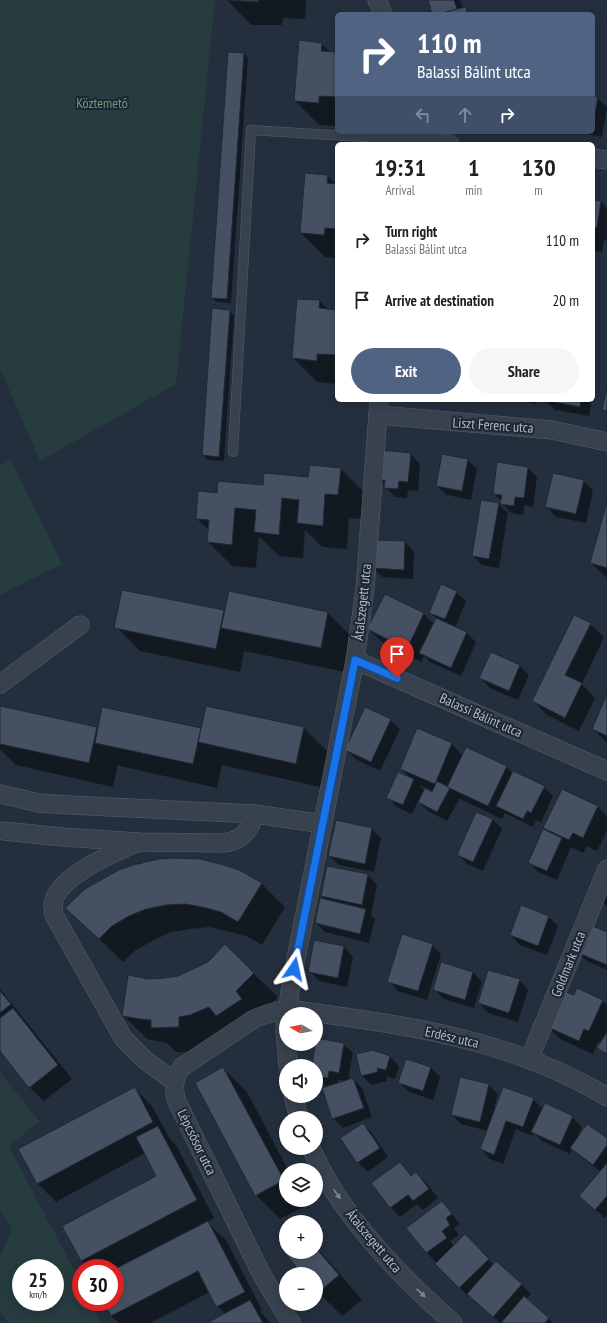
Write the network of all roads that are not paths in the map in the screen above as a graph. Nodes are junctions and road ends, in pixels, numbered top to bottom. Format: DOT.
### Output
graph roads {
  1 [pos="377,0"];
  2 [pos="382,12"];
  3 [pos="396,138"];
  4 [pos="432,142"];
  5 [pos="595,158"];
  6 [pos="607,160"];
  7 [pos="378,408"];
  8 [pos="607,442"];
  9 [pos="233,452"];
  10 [pos="80,625"];
  11 [pos="355,660"];
  12 [pos="0,684"];
  13 [pos="607,770"];
  14 [pos="0,794"];
  15 [pos="256,814"];
  16 [pos="323,824"];
  17 [pos="4,831"];
  18 [pos="139,842"];
  19 [pos="607,869"];
  20 [pos="288,1007"];
  21 [pos="279,1015"];
  22 [pos="323,1019"];
  23 [pos="529,1060"];
  24 [pos="174,1081"];
  25 [pos="607,1097"];
  26 [pos="314,1155"];
  27 [pos="291,1323"];
  28 [pos="453,1323"];
  1 -- 2 [label="street"];
  3 -- 4 [label="street"];
  3 -- 9 [label="lane"];
  5 -- 6 [label="street"];
  7 -- 8 [label="street, Liszt Ferenc utca"];
  7 -- 11 [label="street, Átalszegett utca"];
  10 -- 12 [label="street"];
  11 -- 13 [label="street, Balassi Bálint utca"];
  11 -- 16 [label="street, Átalszegett utca"];
  14 -- 15 [label="street"];
  15 -- 16 [label="street"];
  15 -- 18 [label="street"];
  16 -- 20 [label="street, Átalszegett utca"];
  17 -- 18 [label="street"];
  18 -- 24 [label="street"];
  19 -- 23 [label="street, Goldmark utca"];
  21 -- 24 [label="street"];
  22 -- 23 [label="street, Erdész utca"];
  23 -- 25 [label="street, Erdész utca"];
  24 -- 27 [label="street, Lépcsősor utca"];
  26 -- 28 [label="street, Átalszegett utca, one-way"];
}
